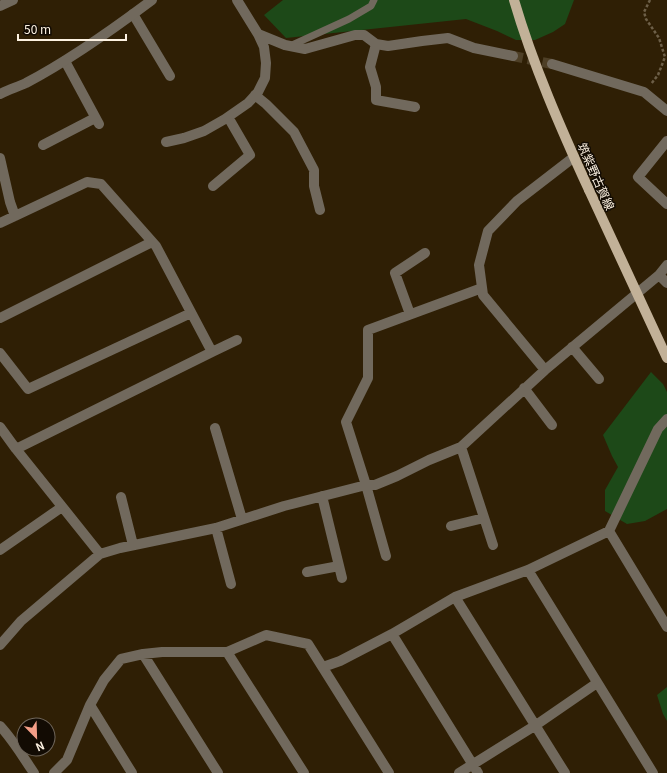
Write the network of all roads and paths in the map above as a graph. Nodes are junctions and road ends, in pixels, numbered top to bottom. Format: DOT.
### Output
graph roads {
  1 [pos="13,0"];
  2 [pos="152,0"];
  3 [pos="237,0"];
  4 [pos="374,0"];
  5 [pos="514,0"];
  6 [pos="650,0"];
  7 [pos="0,6"];
  8 [pos="133,14"];
  9 [pos="258,34"];
  10 [pos="376,44"];
  11 [pos="290,46"];
  12 [pos="513,56"];
  13 [pos="64,61"];
  14 [pos="552,64"];
  15 [pos="170,76"];
  16 [pos="644,92"];
  17 [pos="0,94"];
  18 [pos="255,95"];
  19 [pos="415,107"];
  20 [pos="667,111"];
  21 [pos="228,117"];
  22 [pos="667,141"];
  23 [pos="166,142"];
  24 [pos="43,145"];
  25 [pos="574,157"];
  26 [pos="0,158"];
  27 [pos="213,186"];
  28 [pos="667,204"];
  29 [pos="320,210"];
  30 [pos="16,216"];
  31 [pos="0,223"];
  32 [pos="152,242"];
  33 [pos="426,253"];
  34 [pos="667,265"];
  35 [pos="659,275"];
  36 [pos="667,284"];
  37 [pos="482,288"];
  38 [pos="191,313"];
  39 [pos="410,314"];
  40 [pos="0,318"];
  41 [pos="237,340"];
  42 [pos="572,347"];
  43 [pos="212,352"];
  44 [pos="0,353"];
  45 [pos="667,358"];
  46 [pos="545,370"];
  47 [pos="599,380"];
  48 [pos="524,388"];
  49 [pos="667,418"];
  50 [pos="552,425"];
  51 [pos="0,427"];
  52 [pos="215,428"];
  53 [pos="461,447"];
  54 [pos="16,449"];
  55 [pos="366,485"];
  56 [pos="322,496"];
  57 [pos="120,497"];
  58 [pos="62,507"];
  59 [pos="484,518"];
  60 [pos="242,520"];
  61 [pos="451,526"];
  62 [pos="216,528"];
  63 [pos="609,531"];
  64 [pos="133,545"];
  65 [pos="492,545"];
  66 [pos="0,550"];
  67 [pos="100,554"];
  68 [pos="386,556"];
  69 [pos="339,566"];
  70 [pos="528,570"];
  71 [pos="307,572"];
  72 [pos="342,578"];
  73 [pos="231,584"];
  74 [pos="455,596"];
  75 [pos="667,626"];
  76 [pos="392,634"];
  77 [pos="0,645"];
  78 [pos="227,652"];
  79 [pos="143,654"];
  80 [pos="323,667"];
  81 [pos="597,683"];
  82 [pos="90,705"];
  83 [pos="536,725"];
  84 [pos="0,726"];
  85 [pos="475,769"];
  86 [pos="34,773"];
  87 [pos="54,773"];
  88 [pos="132,773"];
  89 [pos="218,773"];
  90 [pos="304,773"];
  91 [pos="389,773"];
  92 [pos="460,773"];
  93 [pos="565,773"];
  94 [pos="653,773"];
  1 -- 7 [label="street"];
  2 -- 8 [label="street"];
  3 -- 9 [label="street"];
  4 -- 11 [label="lane"];
  5 -- 25 [label="main road, 筑紫野古賀線"];
  6 -- 16 [label="path"];
  8 -- 13 [label="street"];
  8 -- 15 [label="street"];
  9 -- 11 [label="street"];
  9 -- 18 [label="street"];
  10 -- 11 [label="street"];
  10 -- 12 [label="street"];
  10 -- 19 [label="street"];
  13 -- 17 [label="street"];
  13 -- 24 [label="street"];
  14 -- 16 [label="street"];
  16 -- 20 [label="street"];
  18 -- 21 [label="street"];
  18 -- 29 [label="street"];
  21 -- 23 [label="street"];
  21 -- 27 [label="street"];
  22 -- 28 [label="street"];
  25 -- 37 [label="street"];
  25 -- 45 [label="main road, 筑紫野古賀線, bridge"];
  26 -- 30 [label="street"];
  30 -- 31 [label="street"];
  30 -- 32 [label="street"];
  32 -- 38 [label="street"];
  32 -- 40 [label="street"];
  33 -- 39 [label="street"];
  34 -- 35 [label="street"];
  35 -- 36 [label="street"];
  35 -- 42 [label="street"];
  37 -- 39 [label="street"];
  37 -- 46 [label="street"];
  38 -- 43 [label="street"];
  38 -- 44 [label="street"];
  39 -- 55 [label="street"];
  41 -- 43 [label="street"];
  42 -- 46 [label="street"];
  42 -- 47 [label="street"];
  43 -- 54 [label="street"];
  46 -- 48 [label="street"];
  48 -- 50 [label="street"];
  48 -- 53 [label="street"];
  49 -- 63 [label="street"];
  51 -- 54 [label="street"];
  52 -- 60 [label="street"];
  53 -- 55 [label="street"];
  53 -- 59 [label="street"];
  54 -- 58 [label="street"];
  55 -- 56 [label="street"];
  55 -- 68 [label="street"];
  56 -- 60 [label="street"];
  56 -- 69 [label="street"];
  57 -- 64 [label="street"];
  58 -- 66 [label="street"];
  58 -- 67 [label="street"];
  59 -- 61 [label="street"];
  59 -- 65 [label="street"];
  60 -- 62 [label="street"];
  62 -- 64 [label="street"];
  62 -- 73 [label="street"];
  63 -- 70 [label="street"];
  63 -- 75 [label="street"];
  64 -- 67 [label="street"];
  67 -- 77 [label="street"];
  69 -- 71 [label="street"];
  69 -- 72 [label="street"];
  70 -- 74 [label="street"];
  70 -- 81 [label="street"];
  74 -- 76 [label="street"];
  74 -- 83 [label="street"];
  76 -- 80 [label="street"];
  76 -- 85 [label="street"];
  78 -- 79 [label="street"];
  78 -- 80 [label="street"];
  78 -- 90 [label="street"];
  79 -- 82 [label="street"];
  79 -- 89 [label="street"];
  80 -- 91 [label="street"];
  81 -- 83 [label="street"];
  81 -- 94 [label="street"];
  82 -- 87 [label="street"];
  82 -- 88 [label="street"];
  83 -- 85 [label="street"];
  83 -- 93 [label="street"];
  84 -- 86 [label="street"];
  85 -- 92 [label="street"];
}
